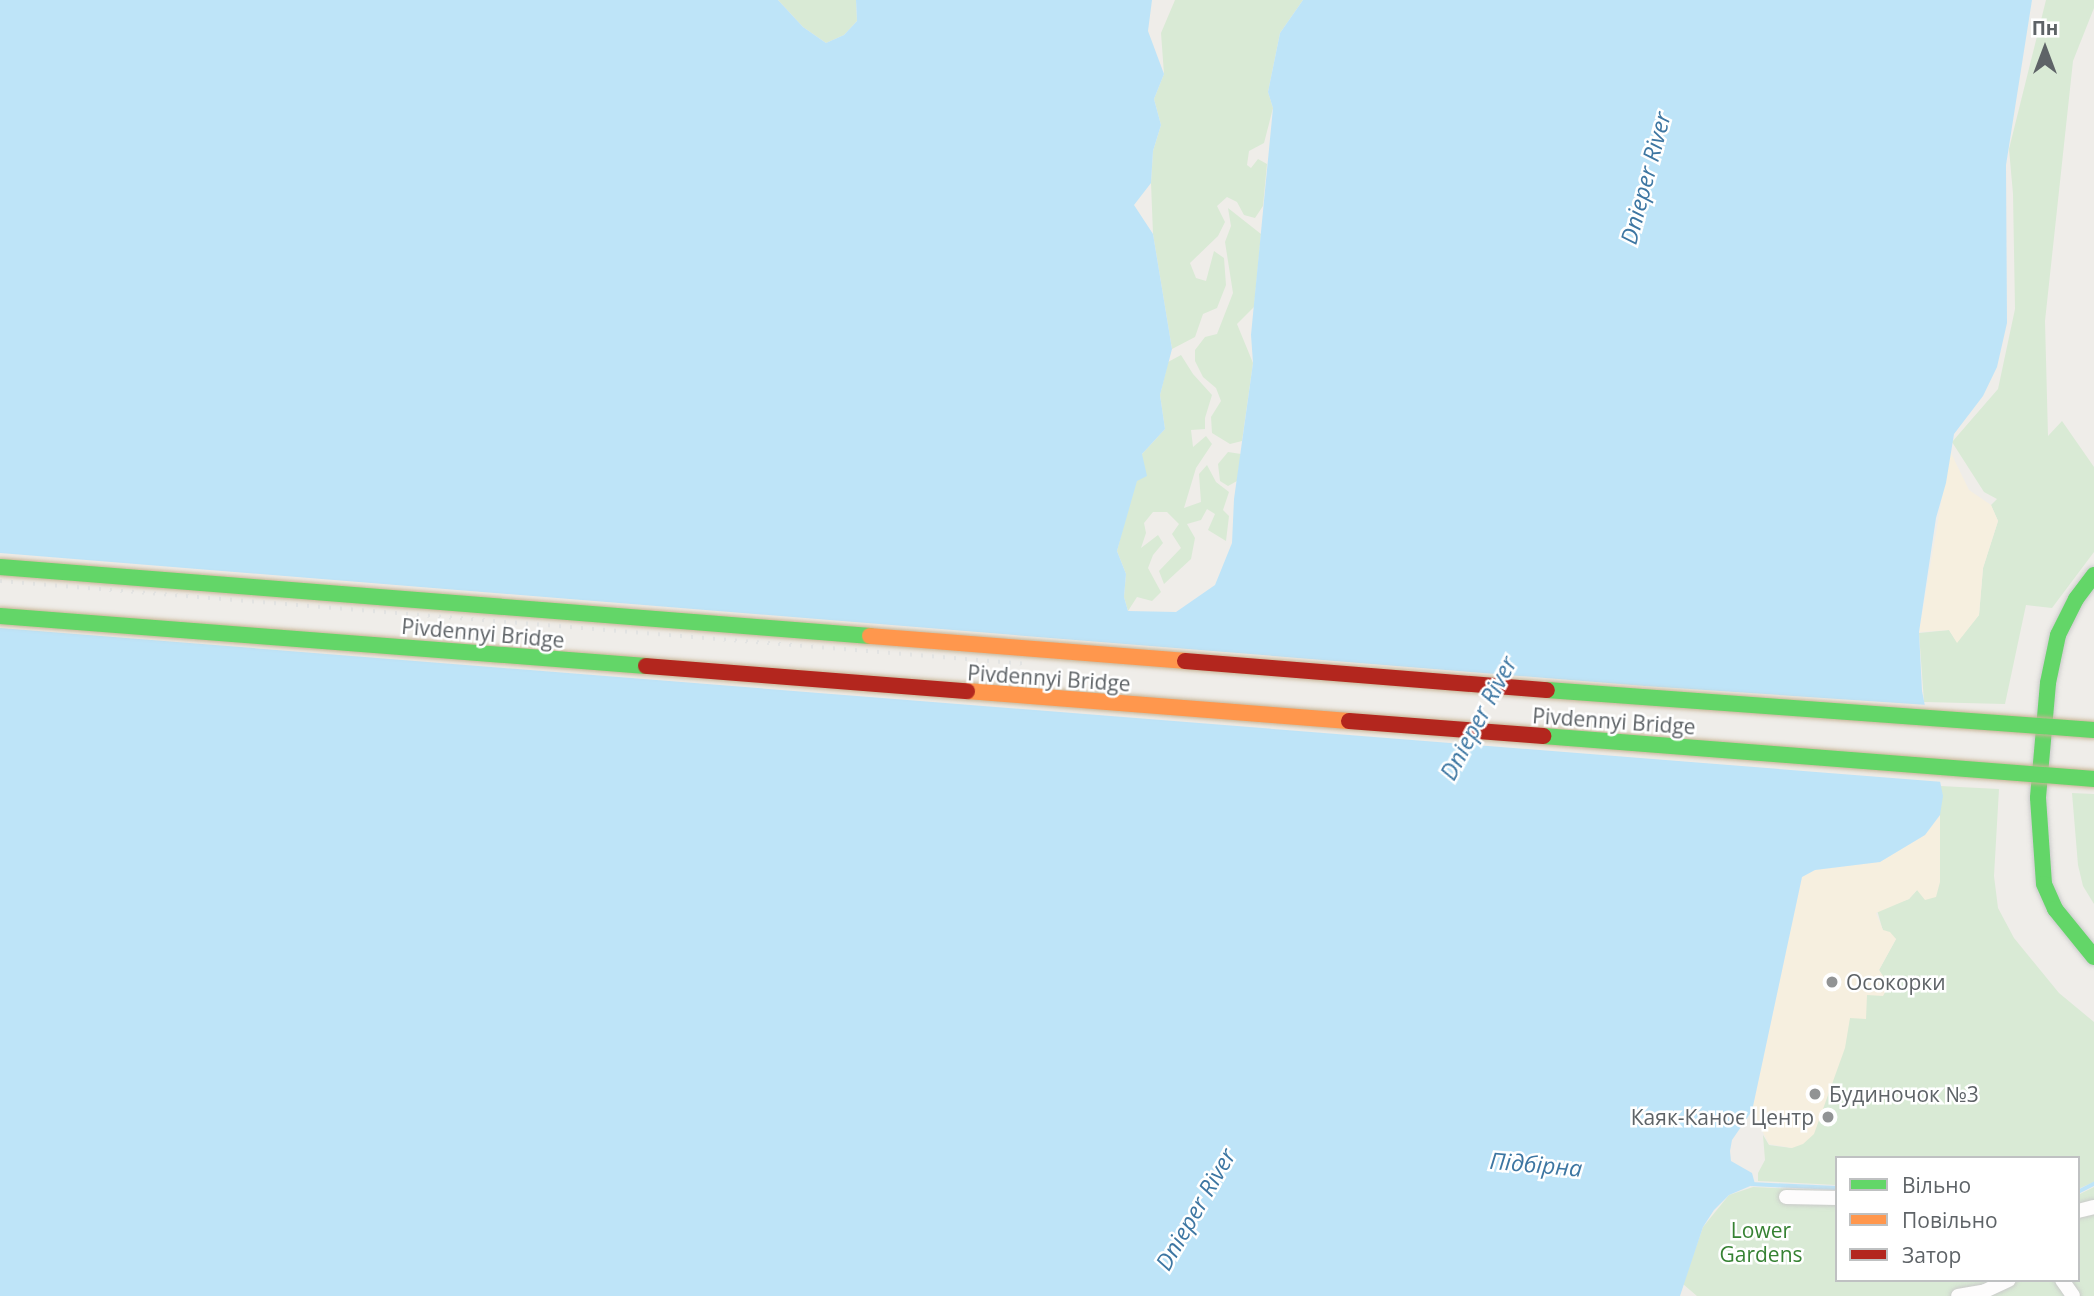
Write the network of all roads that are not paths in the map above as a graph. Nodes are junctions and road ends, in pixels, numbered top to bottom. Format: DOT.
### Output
graph roads {
  1 [pos="0,567"];
  2 [pos="2094,575"];
  3 [pos="2094,597"];
  4 [pos="0,616"];
  5 [pos="2094,730"];
  6 [pos="2094,779"];
  7 [pos="2062,882"];
  8 [pos="2073,905"];
  9 [pos="2094,931"];
  10 [pos="2094,957"];
  11 [pos="1786,1197"];
  12 [pos="1835,1198"];
  13 [pos="2005,1282"];
  14 [pos="1958,1296"];
  1 -- 5 [label="highway, Pivdennyi Bridge, bridge"];
  2 -- 10 [label="highway"];
  3 -- 7 [label="highway"];
  4 -- 6 [label="highway, Pivdennyi Bridge, bridge"];
  8 -- 9 [label="highway"];
  11 -- 12 [label="street"];
  13 -- 14 [label="street"];
}
